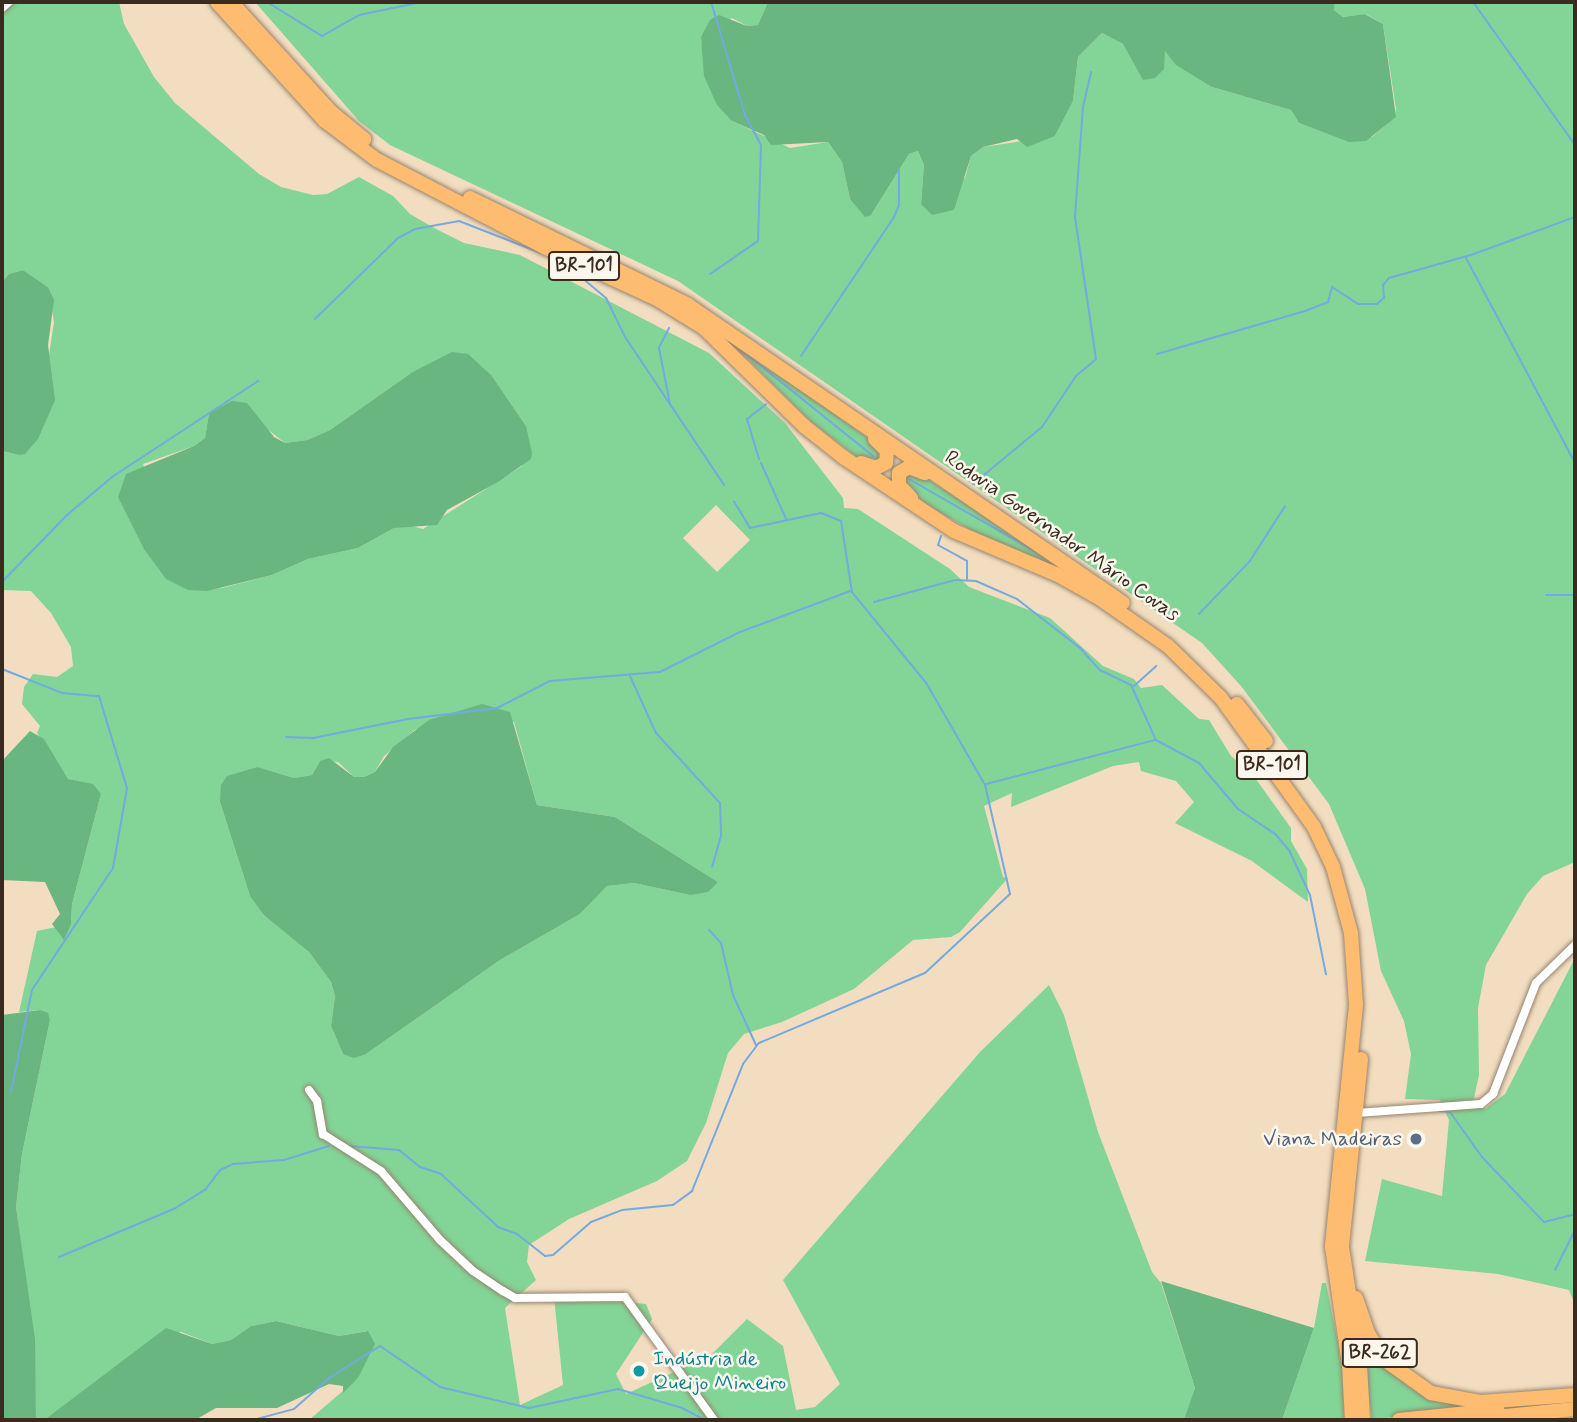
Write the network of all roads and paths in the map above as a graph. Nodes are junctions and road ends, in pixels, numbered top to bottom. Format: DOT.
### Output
graph roads {
  1 [pos="9,2"];
  2 [pos="209,2"];
  3 [pos="217,2"];
  4 [pos="231,2"];
  5 [pos="2,8"];
  6 [pos="256,46"];
  7 [pos="822,397"];
  8 [pos="804,426"];
  9 [pos="974,500"];
  10 [pos="954,531"];
  11 [pos="1575,944"];
  12 [pos="309,1090"];
  13 [pos="1357,1113"];
  14 [pos="1352,1149"];
  15 [pos="1575,1395"];
  16 [pos="1575,1402"];
  17 [pos="1575,1409"];
  18 [pos="1575,1418"];
  19 [pos="714,1420"];
  20 [pos="1352,1420"];
  21 [pos="1363,1420"];
  22 [pos="1399,1420"];
  23 [pos="1467,1420"];
  24 [pos="1562,1420"];
  1 -- 5 [label="street"];
  2 -- 6 [label="highway"];
  3 -- 6 [label="highway, Rodovia Governador Mário Covas / BR-101"];
  4 -- 7 [label="highway, Rodovia Governador Mário Covas / BR-101"];
  6 -- 8 [label="highway, Rodovia Governador Mário Covas / BR-101"];
  7 -- 8 [label="highway"];
  7 -- 9 [label="highway, Rodovia Governador Mário Covas / BR-101"];
  8 -- 10 [label="highway, Rodovia Governador Mário Covas / BR-101"];
  9 -- 10 [label="highway"];
  9 -- 13 [label="highway, Rodovia Governador Mário Covas / BR-101"];
  10 -- 20 [label="highway, Rodovia Governador Mário Covas / BR-101"];
  11 -- 13 [label="street"];
  12 -- 19 [label="street"];
  13 -- 14 [label="highway, Rodovia Governador Mário Covas / BR-101"];
  14 -- 15 [label="highway, BR-262"];
  14 -- 21 [label="highway, Rodovia Governador Mário Covas / BR-101"];
  16 -- 22 [label="highway"];
  17 -- 23 [label="highway"];
  18 -- 24 [label="highway"];
}
